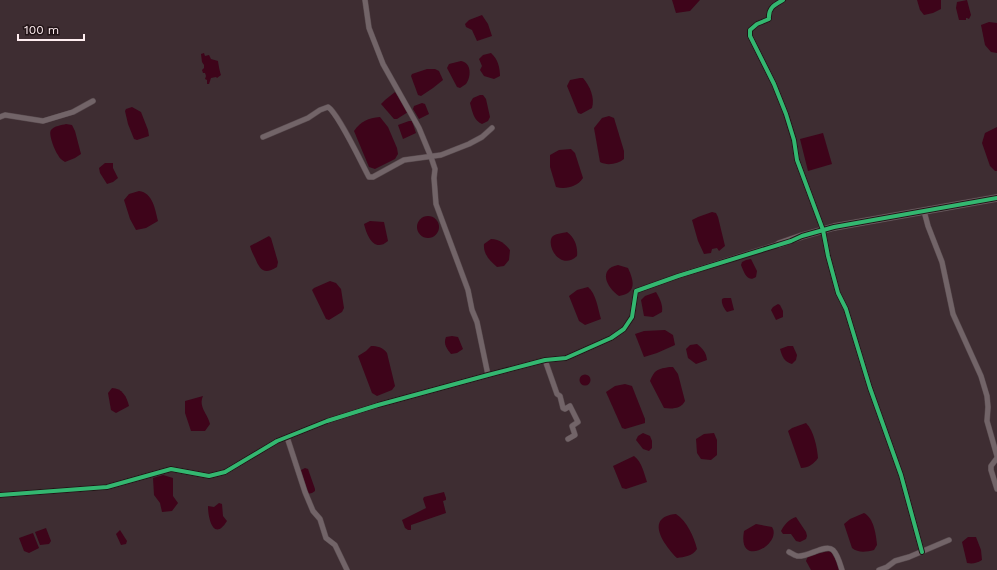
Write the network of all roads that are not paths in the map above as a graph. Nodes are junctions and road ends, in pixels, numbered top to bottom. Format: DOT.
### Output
graph roads {
  1 [pos="365,0"];
  2 [pos="783,0"];
  3 [pos="774,2"];
  4 [pos="93,101"];
  5 [pos="0,117"];
  6 [pos="492,128"];
  7 [pos="263,137"];
  8 [pos="431,157"];
  9 [pos="997,198"];
  10 [pos="924,211"];
  11 [pos="823,230"];
  12 [pos="779,244"];
  13 [pos="545,360"];
  14 [pos="488,375"];
  15 [pos="287,437"];
  16 [pos="568,439"];
  17 [pos="997,457"];
  18 [pos="997,489"];
  19 [pos="0,494"];
  20 [pos="949,540"];
  21 [pos="788,552"];
  22 [pos="922,552"];
  23 [pos="347,570"];
  24 [pos="842,570"];
  25 [pos="879,570"];
  1 -- 8 [label="street"];
  2 -- 3 [label="street"];
  3 -- 11 [label="street"];
  4 -- 5 [label="street"];
  6 -- 8 [label="street"];
  7 -- 8 [label="street"];
  8 -- 14 [label="street"];
  9 -- 10 [label="street"];
  10 -- 11 [label="street"];
  10 -- 17 [label="street"];
  11 -- 12 [label="street"];
  11 -- 22 [label="street"];
  12 -- 13 [label="street"];
  13 -- 14 [label="street"];
  13 -- 16 [label="street"];
  14 -- 15 [label="street"];
  15 -- 19 [label="street"];
  15 -- 23 [label="street"];
  17 -- 18 [label="street"];
  20 -- 22 [label="street"];
  21 -- 24 [label="street"];
  22 -- 25 [label="street"];
}
